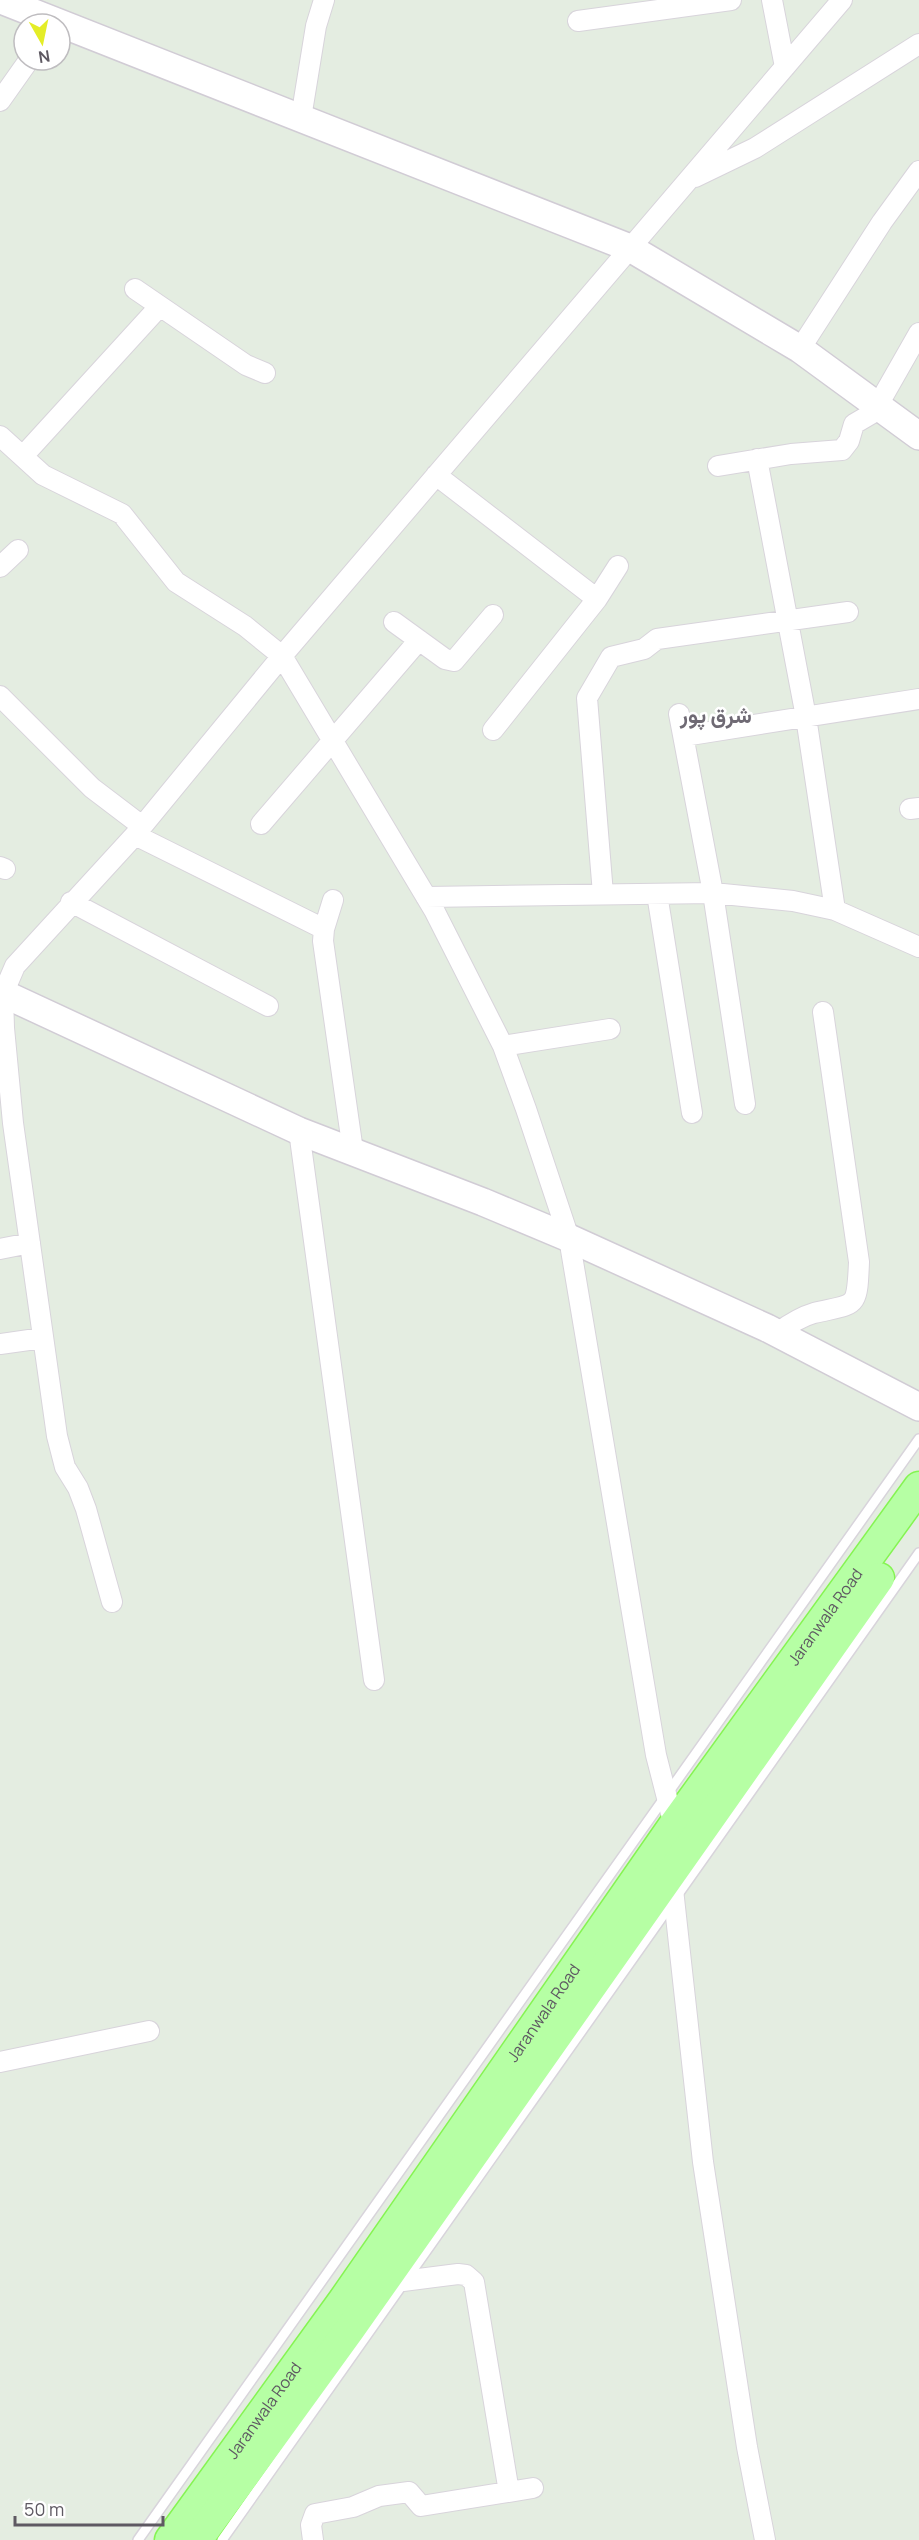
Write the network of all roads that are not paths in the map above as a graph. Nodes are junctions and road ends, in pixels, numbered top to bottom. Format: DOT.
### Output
graph roads {
  1 [pos="324,0"];
  2 [pos="732,0"];
  3 [pos="772,0"];
  4 [pos="842,0"];
  5 [pos="10,1"];
  6 [pos="32,12"];
  7 [pos="578,21"];
  8 [pos="72,30"];
  9 [pos="916,52"];
  10 [pos="785,67"];
  11 [pos="21,72"];
  12 [pos="0,101"];
  13 [pos="301,118"];
  14 [pos="919,171"];
  15 [pos="688,181"];
  16 [pos="630,248"];
  17 [pos="135,289"];
  18 [pos="159,307"];
  19 [pos="919,333"];
  20 [pos="800,349"];
  21 [pos="265,373"];
  22 [pos="878,405"];
  23 [pos="0,436"];
  24 [pos="919,436"];
  25 [pos="23,456"];
  26 [pos="757,459"];
  27 [pos="718,466"];
  28 [pos="436,475"];
  29 [pos="18,550"];
  30 [pos="618,566"];
  31 [pos="0,567"];
  32 [pos="597,599"];
  33 [pos="848,612"];
  34 [pos="493,615"];
  35 [pos="788,621"];
  36 [pos="394,622"];
  37 [pos="419,640"];
  38 [pos="282,656"];
  39 [pos="0,696"];
  40 [pos="919,699"];
  41 [pos="679,714"];
  42 [pos="806,717"];
  43 [pos="493,730"];
  44 [pos="684,736"];
  45 [pos="334,740"];
  46 [pos="261,824"];
  47 [pos="138,830"];
  48 [pos="713,893"];
  49 [pos="603,894"];
  50 [pos="657,894"];
  51 [pos="426,897"];
  52 [pos="333,900"];
  53 [pos="71,902"];
  54 [pos="835,910"];
  55 [pos="324,929"];
  56 [pos="919,947"];
  57 [pos="1,993"];
  58 [pos="268,1006"];
  59 [pos="823,1012"];
  60 [pos="610,1029"];
  61 [pos="503,1046"];
  62 [pos="745,1104"];
  63 [pos="692,1113"];
  64 [pos="299,1131"];
  65 [pos="353,1151"];
  66 [pos="569,1238"];
  67 [pos="30,1243"];
  68 [pos="0,1249"];
  69 [pos="777,1333"];
  70 [pos="43,1338"];
  71 [pos="0,1344"];
  72 [pos="919,1407"];
  73 [pos="919,1439"];
  74 [pos="919,1487"];
  75 [pos="919,1521"];
  76 [pos="919,1553"];
  77 [pos="111,1602"];
  78 [pos="374,1680"];
  79 [pos="670,1811"];
  80 [pos="673,1884"];
  81 [pos="149,2031"];
  82 [pos="0,2062"];
  83 [pos="403,2281"];
  84 [pos="533,2488"];
  85 [pos="509,2492"];
  86 [pos="138,2540"];
  87 [pos="170,2540"];
  88 [pos="197,2540"];
  89 [pos="222,2540"];
  90 [pos="313,2540"];
  91 [pos="765,2540"];
  1 -- 13 [label="street"];
  2 -- 7 [label="street"];
  3 -- 10 [label="street"];
  4 -- 10 [label="street"];
  5 -- 6 [label="street"];
  8 -- 13 [label="street"];
  9 -- 15 [label="street"];
  10 -- 15 [label="street"];
  11 -- 12 [label="street"];
  13 -- 16 [label="street"];
  14 -- 20 [label="street"];
  15 -- 16 [label="street"];
  16 -- 20 [label="street"];
  16 -- 28 [label="street"];
  17 -- 18 [label="street"];
  18 -- 21 [label="street"];
  18 -- 25 [label="street"];
  19 -- 22 [label="street"];
  20 -- 22 [label="street"];
  22 -- 24 [label="street"];
  22 -- 26 [label="street"];
  23 -- 25 [label="street"];
  25 -- 38 [label="street"];
  26 -- 27 [label="street"];
  26 -- 35 [label="street"];
  28 -- 32 [label="street"];
  28 -- 38 [label="street"];
  29 -- 31 [label="street"];
  30 -- 32 [label="street"];
  32 -- 43 [label="street"];
  33 -- 35 [label="street"];
  34 -- 37 [label="street"];
  35 -- 42 [label="street"];
  35 -- 49 [label="street"];
  36 -- 37 [label="street"];
  37 -- 45 [label="street"];
  38 -- 45 [label="street"];
  38 -- 47 [label="street"];
  39 -- 47 [label="street"];
  40 -- 42 [label="street"];
  41 -- 44 [label="street"];
  42 -- 44 [label="street"];
  42 -- 54 [label="street"];
  44 -- 48 [label="street"];
  45 -- 46 [label="street"];
  45 -- 51 [label="street"];
  47 -- 53 [label="street"];
  47 -- 55 [label="street"];
  48 -- 50 [label="street"];
  48 -- 54 [label="street"];
  48 -- 62 [label="street"];
  49 -- 50 [label="street"];
  49 -- 51 [label="street"];
  50 -- 63 [label="street"];
  51 -- 61 [label="street"];
  52 -- 55 [label="street"];
  53 -- 57 [label="street"];
  53 -- 58 [label="street"];
  54 -- 56 [label="street"];
  55 -- 65 [label="street"];
  57 -- 64 [label="street"];
  57 -- 67 [label="street"];
  59 -- 69 [label="street"];
  60 -- 61 [label="street"];
  61 -- 66 [label="street"];
  64 -- 65 [label="street"];
  64 -- 78 [label="street"];
  65 -- 66 [label="street"];
  66 -- 69 [label="street"];
  66 -- 79 [label="street"];
  67 -- 68 [label="street"];
  67 -- 70 [label="street"];
  69 -- 72 [label="street"];
  70 -- 71 [label="street"];
  70 -- 77 [label="street"];
  73 -- 79 [label="lane"];
  74 -- 79 [label="main road, Jaranwala Road"];
  75 -- 80 [label="main road, Jaranwala Road"];
  76 -- 80 [label="lane"];
  79 -- 86 [label="lane"];
  79 -- 87 [label="main road, Jaranwala Road"];
  80 -- 83 [label="lane"];
  80 -- 88 [label="main road, Jaranwala Road"];
  80 -- 91 [label="street"];
  81 -- 82 [label="street"];
  83 -- 85 [label="street"];
  83 -- 89 [label="lane"];
  84 -- 85 [label="street"];
  85 -- 90 [label="street"];
}
